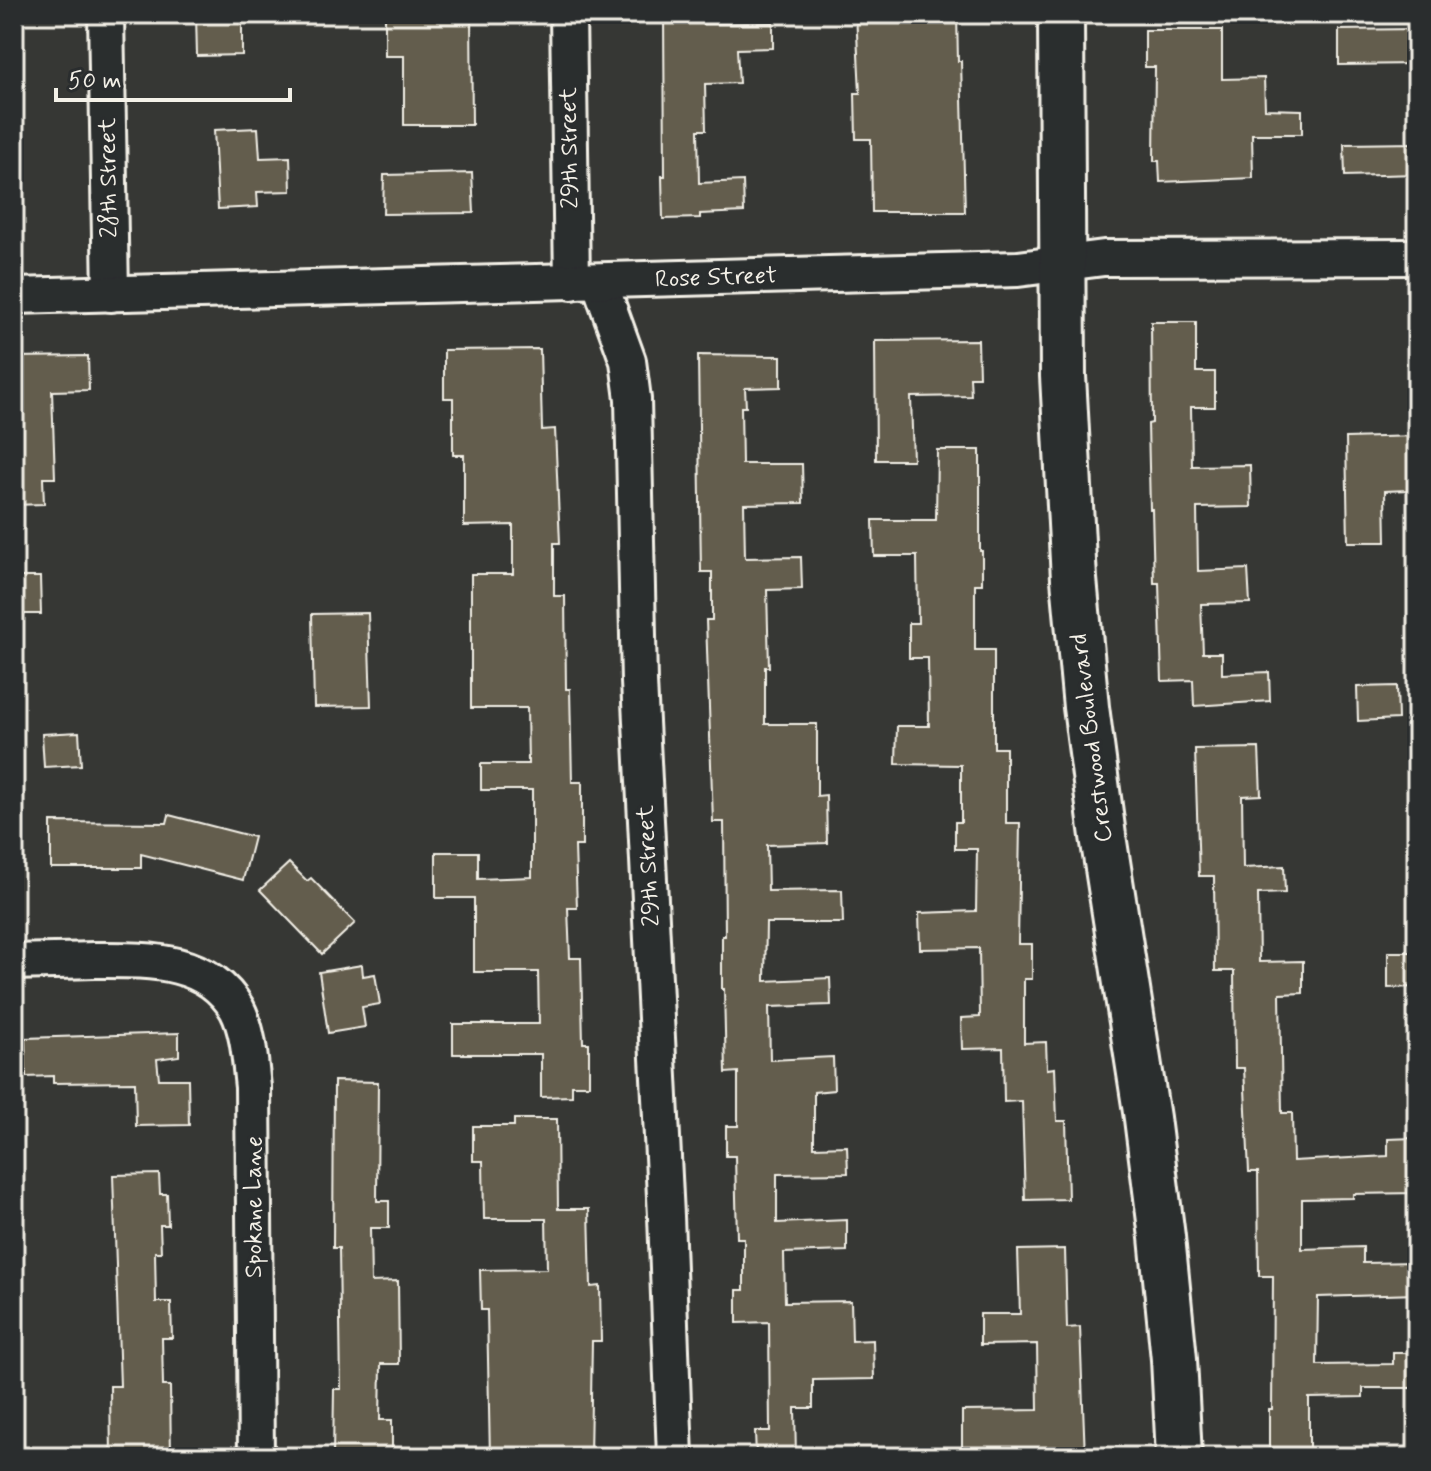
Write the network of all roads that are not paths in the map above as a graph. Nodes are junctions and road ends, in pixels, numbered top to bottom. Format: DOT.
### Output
graph roads {
  1 [pos="106,14"];
  2 [pos="568,14"];
  3 [pos="1061,14"];
  4 [pos="1417,257"];
  5 [pos="1064,262"];
  6 [pos="585,281"];
  7 [pos="111,294"];
  8 [pos="14,296"];
  9 [pos="14,962"];
  10 [pos="256,1457"];
  11 [pos="675,1457"];
  12 [pos="1179,1457"];
  1 -- 7 [label="street, 28th Street"];
  2 -- 6 [label="street, 29th Street"];
  3 -- 5 [label="street, Crestwood Boulevard"];
  4 -- 5 [label="street, Rose Street"];
  5 -- 6 [label="street, Rose Street"];
  5 -- 12 [label="street, Crestwood Boulevard"];
  6 -- 7 [label="street, Rose Street"];
  6 -- 11 [label="street, 29th Street"];
  7 -- 8 [label="street, Rose Street"];
  9 -- 10 [label="street, Spokane Lane"];
}
